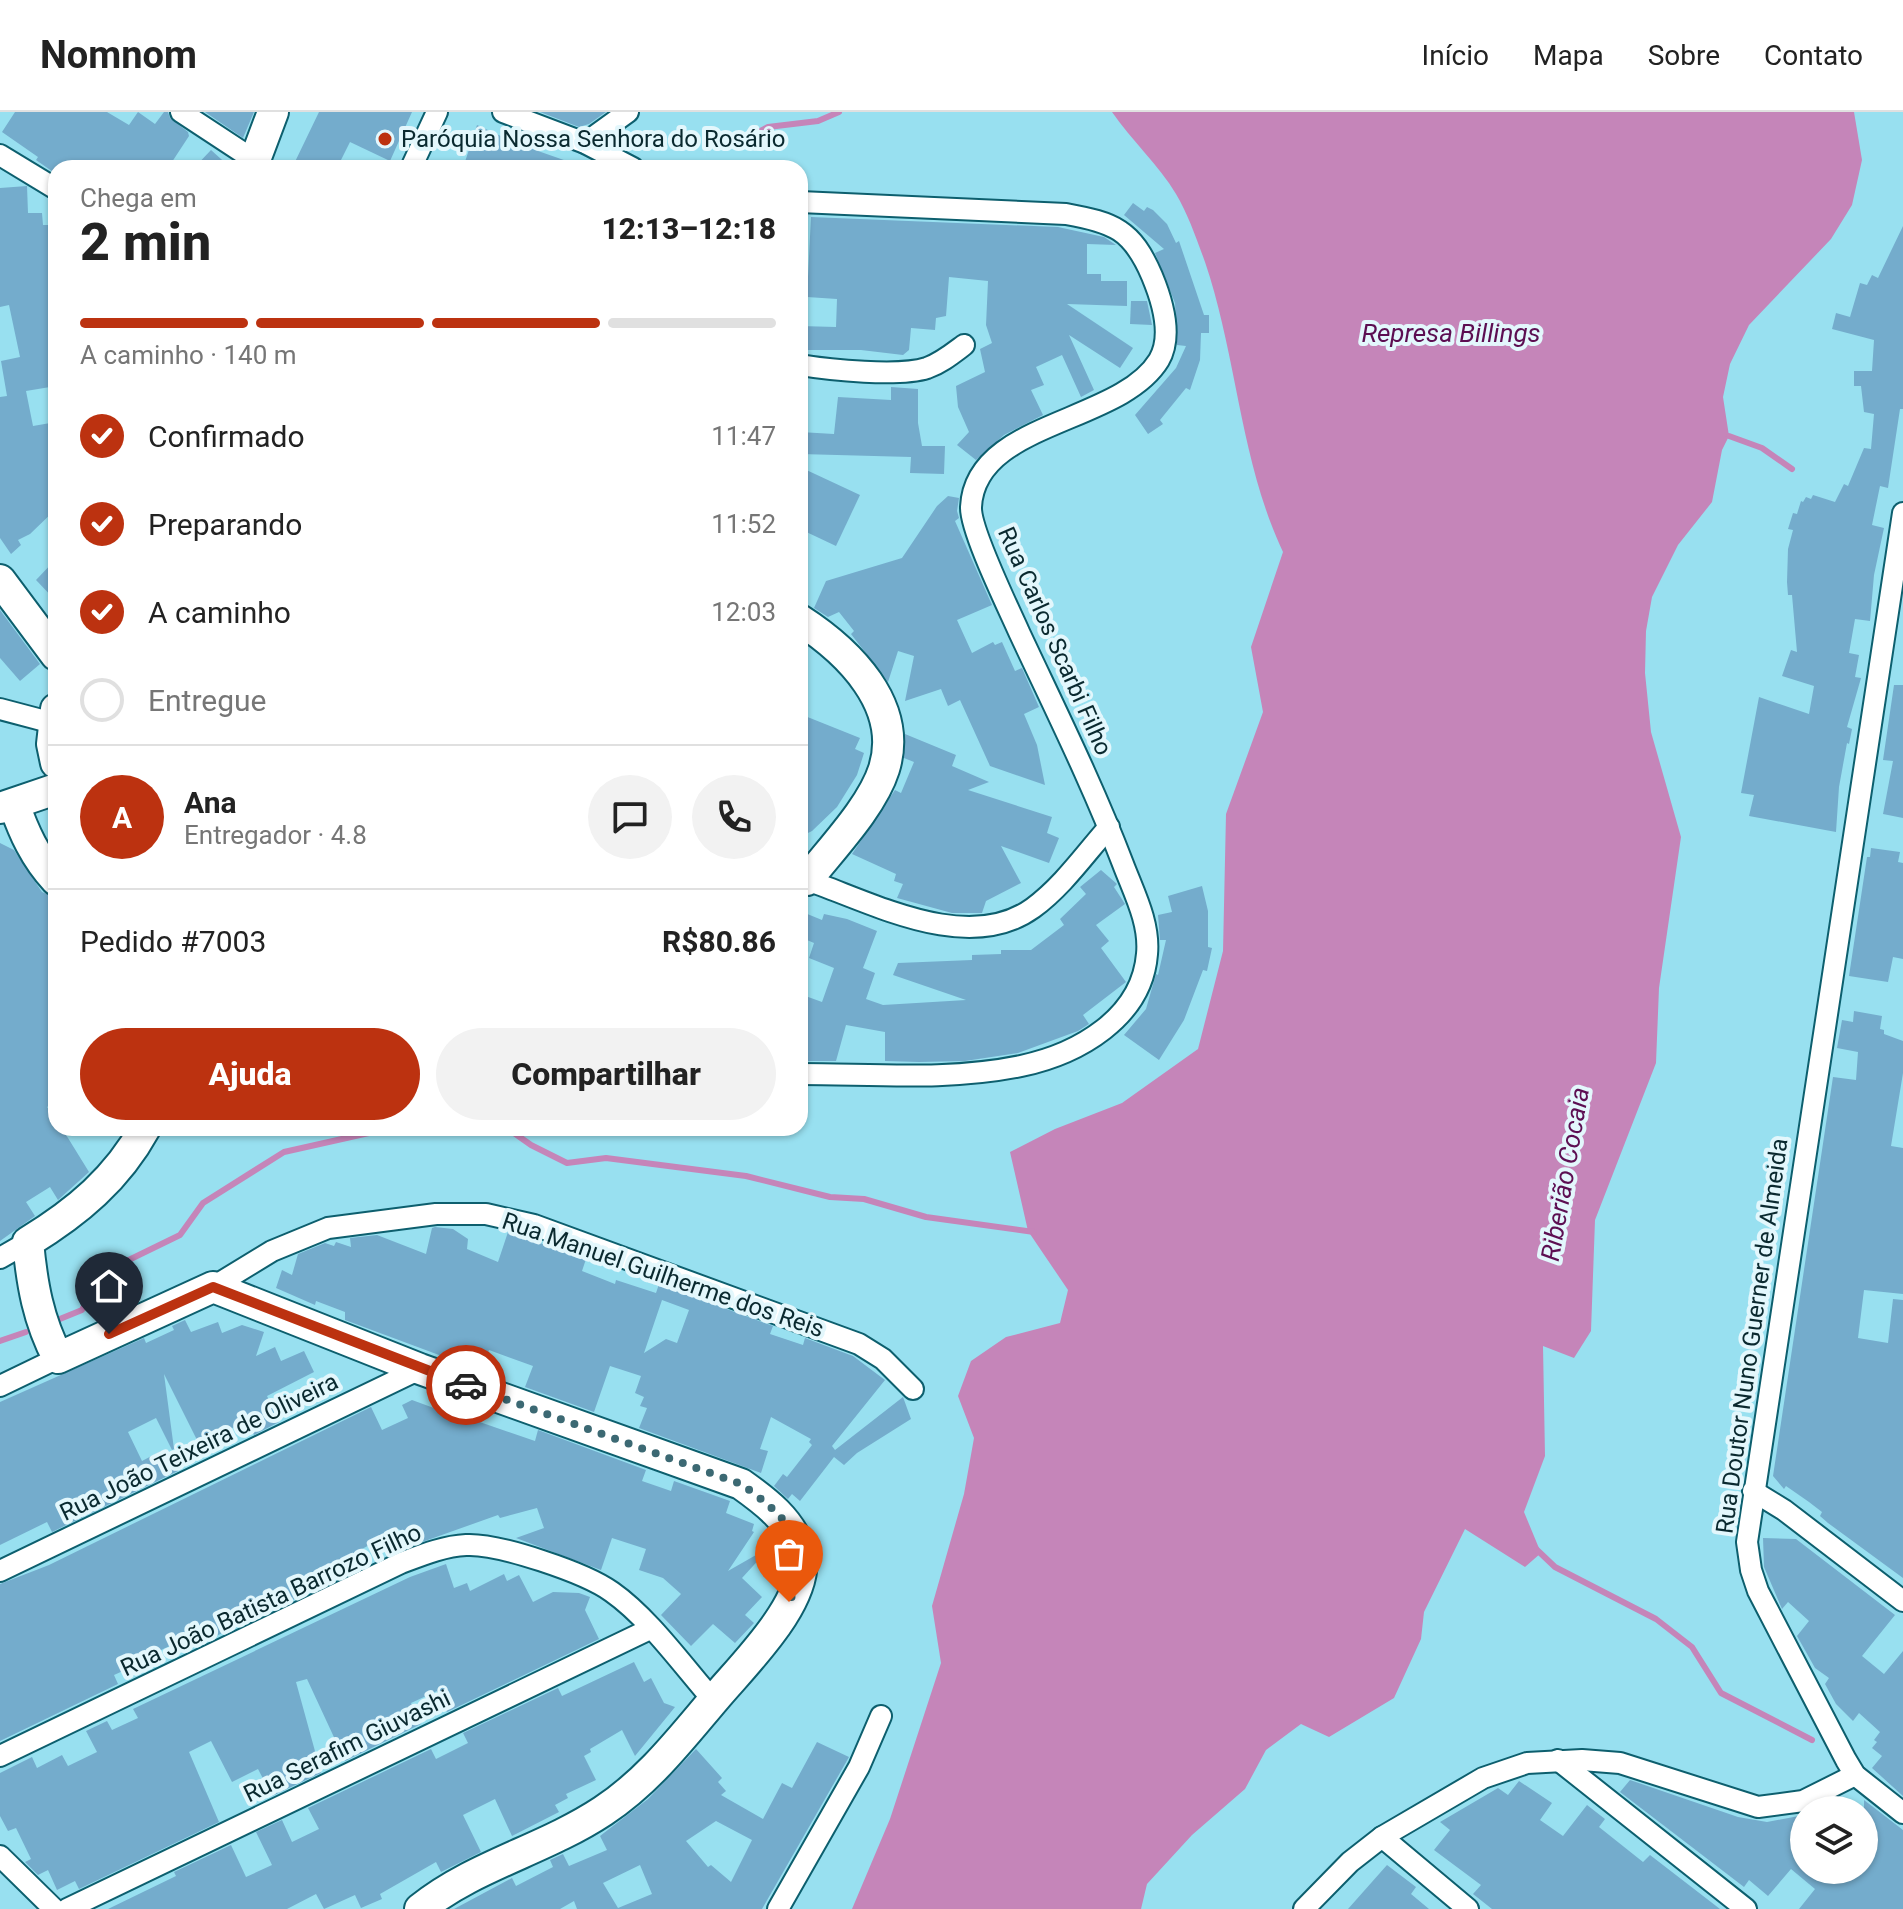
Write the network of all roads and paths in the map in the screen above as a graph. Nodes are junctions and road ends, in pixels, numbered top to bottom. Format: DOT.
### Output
graph roads {
  1 [pos="181,112"];
  2 [pos="273,112"];
  3 [pos="437,112"];
  4 [pos="503,112"];
  5 [pos="628,112"];
  6 [pos="585,143"];
  7 [pos="0,155"];
  8 [pos="247,160"];
  9 [pos="255,160"];
  10 [pos="415,160"];
  11 [pos="618,160"];
  12 [pos="48,184"];
  13 [pos="808,202"];
  14 [pos="964,345"];
  15 [pos="808,366"];
  16 [pos="1903,513"];
  17 [pos="0,580"];
  18 [pos="808,625"];
  19 [pos="48,644"];
  20 [pos="0,709"];
  21 [pos="48,715"];
  22 [pos="48,792"];
  23 [pos="7,806"];
  24 [pos="1109,827"];
  25 [pos="48,871"];
  26 [pos="808,873"];
  27 [pos="808,881"];
  28 [pos="808,1074"];
  29 [pos="141,1136"];
  30 [pos="28,1242"];
  31 [pos="0,1258"];
  32 [pos="213,1287"];
  33 [pos="58,1358"];
  34 [pos="420,1369"];
  35 [pos="0,1386"];
  36 [pos="913,1389"];
  37 [pos="1753,1491"];
  38 [pos="0,1571"];
  39 [pos="1903,1601"];
  40 [pos="650,1629"];
  41 [pos="713,1700"];
  42 [pos="881,1716"];
  43 [pos="0,1756"];
  44 [pos="1558,1760"];
  45 [pos="1855,1775"];
  46 [pos="1903,1813"];
  47 [pos="1382,1837"];
  48 [pos="0,1856"];
  49 [pos="54,1909"];
  50 [pos="67,1909"];
  51 [pos="420,1909"];
  52 [pos="778,1909"];
  53 [pos="1304,1909"];
  54 [pos="1468,1909"];
  55 [pos="1746,1909"];
  1 -- 8 [label="street"];
  2 -- 9 [label="main road"];
  3 -- 10 [label="street"];
  4 -- 6 [label="street"];
  5 -- 6 [label="street"];
  6 -- 11 [label="street"];
  7 -- 12 [label="street"];
  13 -- 24 [label="street, Rua Carlos Scarbi Filho"];
  14 -- 15 [label="street"];
  16 -- 37 [label="street, Rua Doutor Nuno Guerner de Almeida"];
  17 -- 19 [label="main road"];
  18 -- 26 [label="main road"];
  20 -- 21 [label="street"];
  22 -- 23 [label="main road"];
  23 -- 25 [label="main road"];
  24 -- 27 [label="street"];
  24 -- 28 [label="street, Rua Carlos Scarbi Filho"];
  29 -- 30 [label="main road"];
  30 -- 31 [label="street"];
  30 -- 33 [label="main road"];
  32 -- 33 [label="main road, Rua Manuel Guilherme dos Reis"];
  32 -- 34 [label="main road"];
  32 -- 36 [label="street, Rua Manuel Guilherme dos Reis"];
  33 -- 35 [label="street, Rua Manuel Guilherme dos Reis"];
  34 -- 38 [label="street, Rua João Teixeira de Oliveira"];
  34 -- 41 [label="main road"];
  37 -- 39 [label="street"];
  37 -- 45 [label="street, Rua Doutor Nuno Guerner de Almeida"];
  40 -- 41 [label="street, Rua João Batista Barrozo Filho"];
  40 -- 43 [label="street, Rua João Batista Barrozo Filho"];
  40 -- 50 [label="street, Rua Serafim Giuvashi"];
  41 -- 51 [label="main road"];
  42 -- 52 [label="street"];
  44 -- 45 [label="street"];
  44 -- 47 [label="street"];
  44 -- 55 [label="street"];
  45 -- 46 [label="street"];
  47 -- 53 [label="street"];
  47 -- 54 [label="street"];
  48 -- 49 [label="street"];
}
